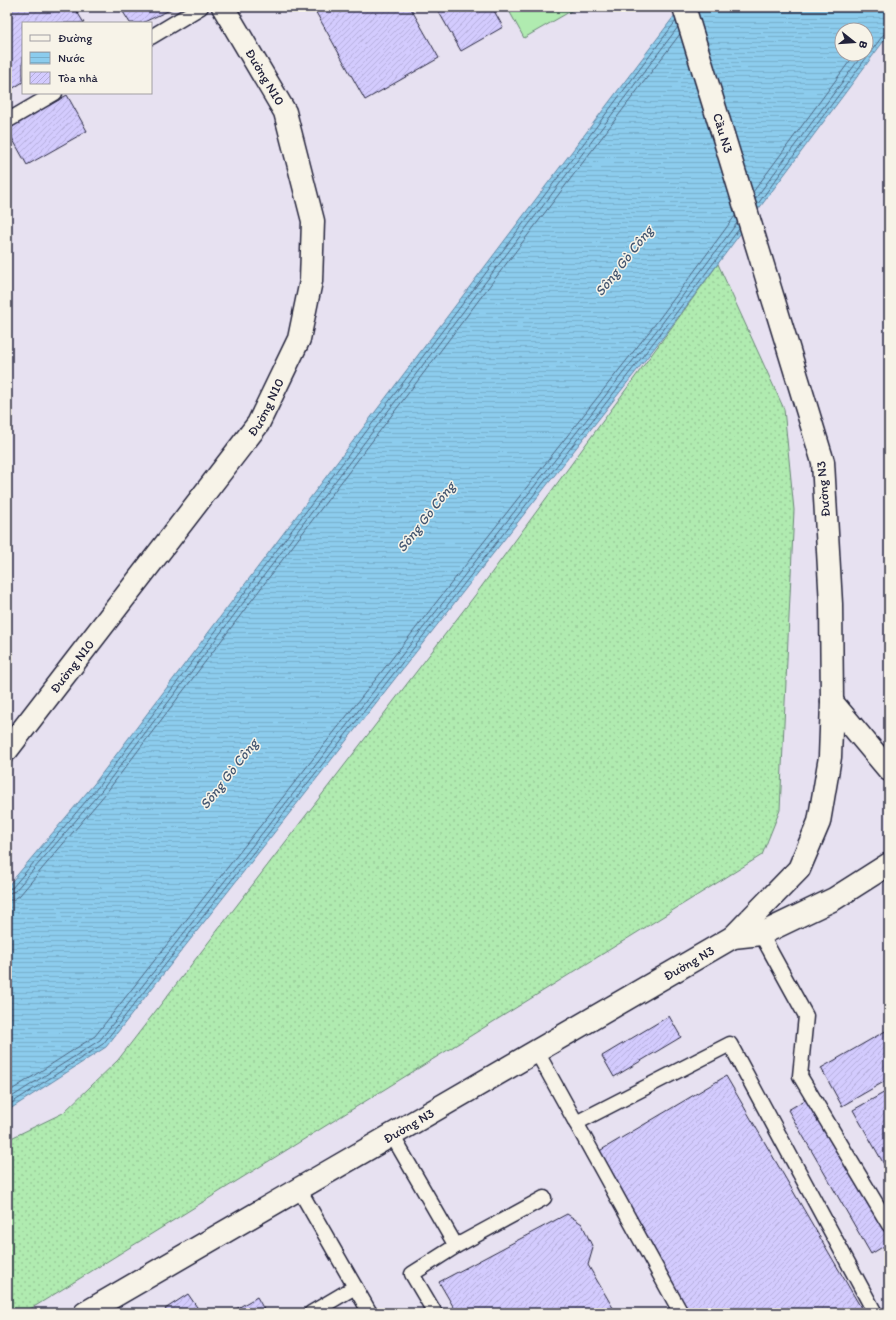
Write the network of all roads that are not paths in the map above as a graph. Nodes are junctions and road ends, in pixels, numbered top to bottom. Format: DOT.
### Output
graph roads {
  1 [pos="200,7"];
  2 [pos="223,7"];
  3 [pos="684,7"];
  4 [pos="152,36"];
  5 [pos="53,94"];
  6 [pos="7,121"];
  7 [pos="762,260"];
  8 [pos="832,702"];
  9 [pos="7,750"];
  10 [pos="889,770"];
  11 [pos="889,864"];
  12 [pos="761,934"];
  13 [pos="733,937"];
  14 [pos="537,1052"];
  15 [pos="576,1123"];
  16 [pos="392,1135"];
  17 [pos="299,1189"];
  18 [pos="544,1198"];
  19 [pos="889,1224"];
  20 [pos="456,1246"];
  21 [pos="355,1287"];
  22 [pos="85,1313"];
  23 [pos="311,1313"];
  24 [pos="370,1313"];
  25 [pos="435,1313"];
  26 [pos="681,1313"];
  27 [pos="875,1313"];
  1 -- 4 [label="lane"];
  2 -- 9 [label="street, Đường N10"];
  3 -- 7 [label="street, Cầu N3"];
  5 -- 6 [label="lane"];
  7 -- 8 [label="street, Đường N3"];
  8 -- 10 [label="street"];
  8 -- 13 [label="street, Đường N3"];
  11 -- 12 [label="street, Đường N3"];
  12 -- 13 [label="street, Đường N3"];
  12 -- 19 [label="lane"];
  13 -- 14 [label="street, Đường N3"];
  14 -- 15 [label="lane"];
  14 -- 16 [label="street, Đường N3"];
  15 -- 26 [label="lane"];
  15 -- 27 [label="lane"];
  16 -- 17 [label="street, Đường N3"];
  16 -- 20 [label="lane"];
  17 -- 21 [label="lane"];
  17 -- 22 [label="street, Đường N3"];
  18 -- 20 [label="lane"];
  20 -- 25 [label="lane"];
  21 -- 23 [label="lane"];
  21 -- 24 [label="lane"];
}
